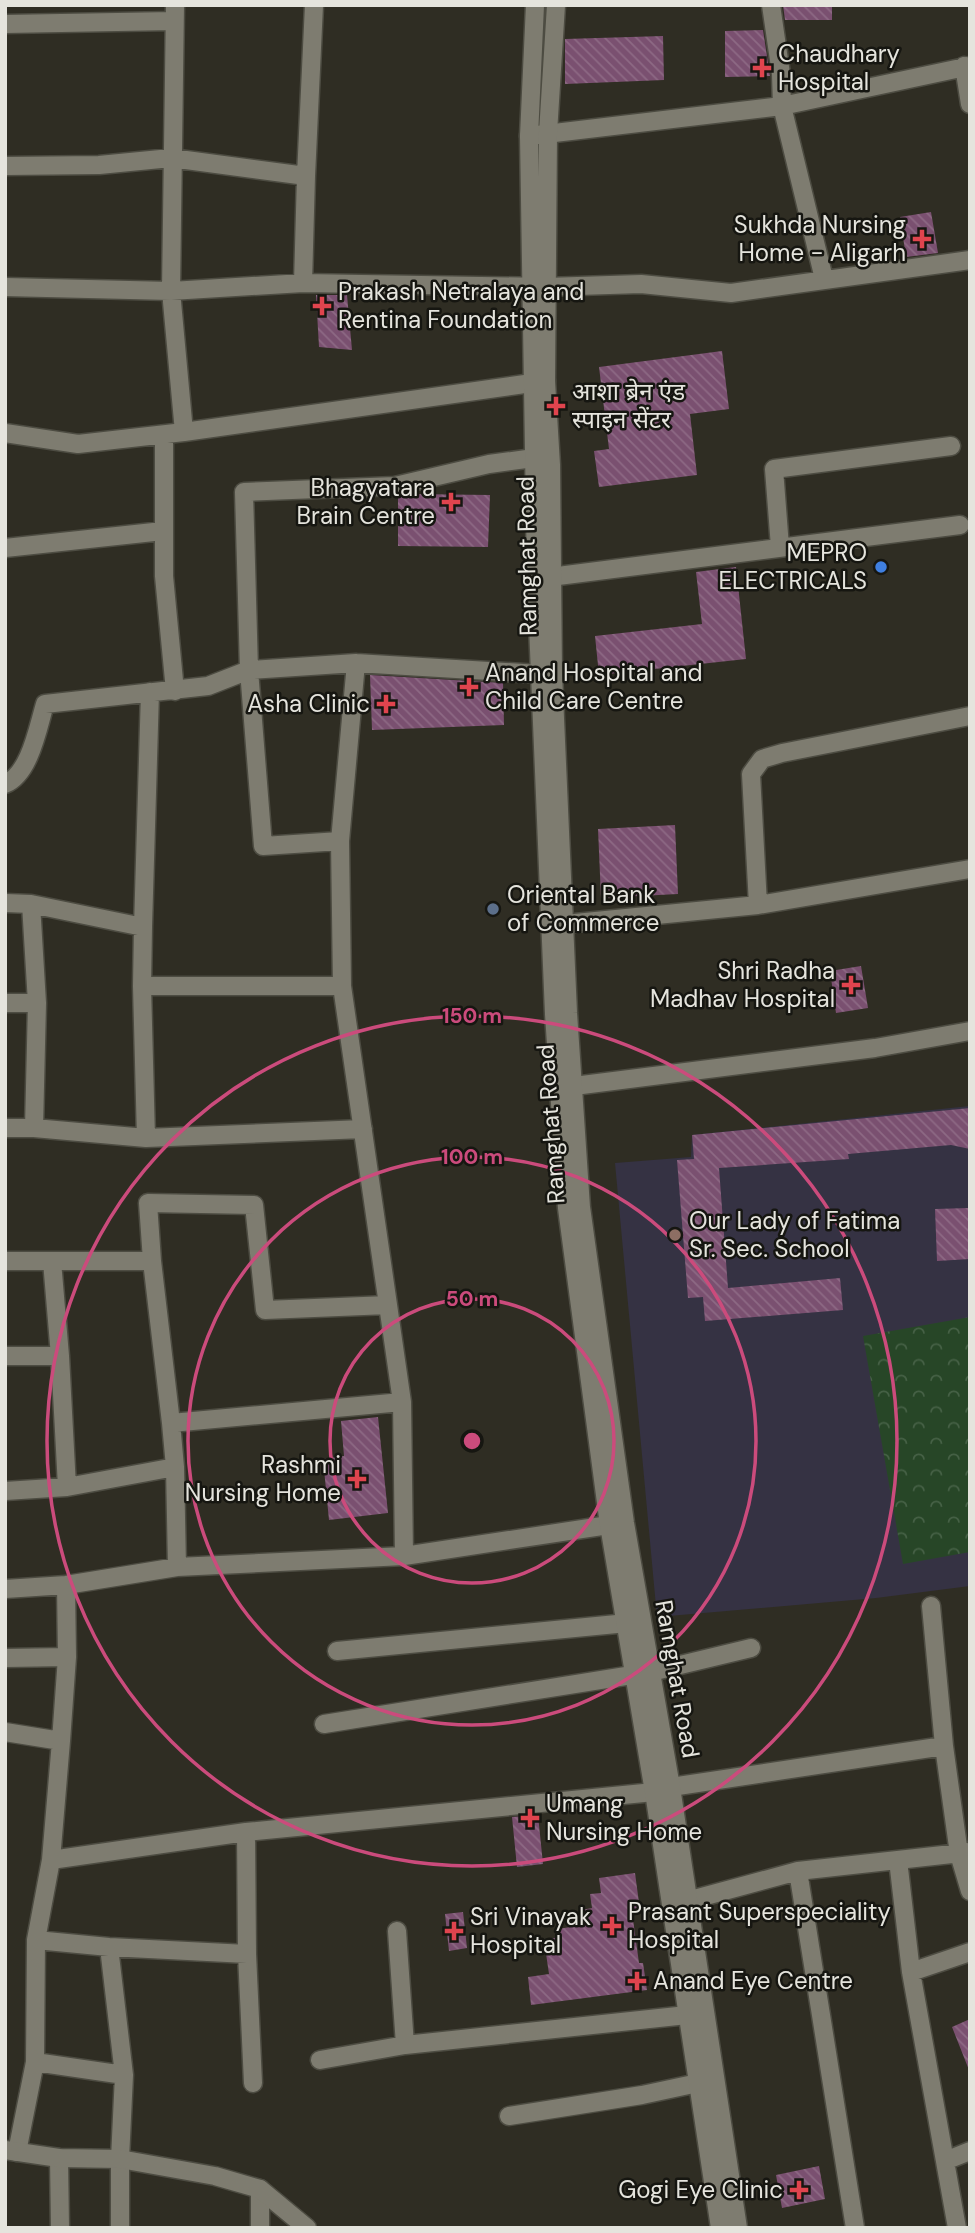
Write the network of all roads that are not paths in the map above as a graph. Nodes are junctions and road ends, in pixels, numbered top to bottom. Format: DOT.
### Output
graph roads {
  1 [pos="314,5"];
  2 [pos="535,5"];
  3 [pos="556,5"];
  4 [pos="771,5"];
  5 [pos="174,13"];
  6 [pos="5,24"];
  7 [pos="967,66"];
  8 [pos="970,104"];
  9 [pos="782,106"];
  10 [pos="548,133"];
  11 [pos="529,136"];
  12 [pos="172,158"];
  13 [pos="5,166"];
  14 [pos="306,176"];
  15 [pos="970,260"];
  16 [pos="824,279"];
  17 [pos="303,283"];
  18 [pos="539,286"];
  19 [pos="5,287"];
  20 [pos="171,291"];
  21 [pos="539,382"];
  22 [pos="184,432"];
  23 [pos="5,433"];
  24 [pos="164,435"];
  25 [pos="951,446"];
  26 [pos="534,458"];
  27 [pos="960,524"];
  28 [pos="163,531"];
  29 [pos="780,547"];
  30 [pos="5,548"];
  31 [pos="550,577"];
  32 [pos="356,663"];
  33 [pos="248,670"];
  34 [pos="539,674"];
  35 [pos="174,691"];
  36 [pos="150,692"];
  37 [pos="970,716"];
  38 [pos="5,784"];
  39 [pos="340,841"];
  40 [pos="970,869"];
  41 [pos="5,902"];
  42 [pos="31,904"];
  43 [pos="758,905"];
  44 [pos="565,924"];
  45 [pos="143,927"];
  46 [pos="142,986"];
  47 [pos="342,986"];
  48 [pos="5,1003"];
  49 [pos="37,1003"];
  50 [pos="970,1031"];
  51 [pos="574,1086"];
  52 [pos="5,1128"];
  53 [pos="34,1128"];
  54 [pos="363,1129"];
  55 [pos="146,1138"];
  56 [pos="5,1261"];
  57 [pos="52,1261"];
  58 [pos="152,1261"];
  59 [pos="388,1305"];
  60 [pos="5,1356"];
  61 [pos="60,1356"];
  62 [pos="402,1402"];
  63 [pos="172,1423"];
  64 [pos="175,1467"];
  65 [pos="67,1487"];
  66 [pos="5,1491"];
  67 [pos="617,1524"];
  68 [pos="404,1556"];
  69 [pos="177,1567"];
  70 [pos="66,1585"];
  71 [pos="5,1589"];
  72 [pos="931,1606"];
  73 [pos="627,1623"];
  74 [pos="751,1648"];
  75 [pos="337,1651"];
  76 [pos="67,1657"];
  77 [pos="5,1658"];
  78 [pos="643,1673"];
  79 [pos="324,1724"];
  80 [pos="5,1732"];
  81 [pos="61,1741"];
  82 [pos="944,1746"];
  83 [pos="663,1789"];
  84 [pos="246,1832"];
  85 [pos="964,1853"];
  86 [pos="51,1860"];
  87 [pos="898,1860"];
  88 [pos="797,1871"];
  89 [pos="970,1891"];
  90 [pos="687,1900"];
  91 [pos="397,1931"];
  92 [pos="36,1940"];
  93 [pos="109,1947"];
  94 [pos="970,1952"];
  95 [pos="247,1954"];
  96 [pos="911,1972"];
  97 [pos="687,2015"];
  98 [pos="405,2045"];
  99 [pos="320,2060"];
  100 [pos="34,2062"];
  101 [pos="124,2075"];
  102 [pos="253,2083"];
  103 [pos="698,2083"];
  104 [pos="509,2116"];
  105 [pos="11,2151"];
  106 [pos="970,2151"];
  107 [pos="59,2158"];
  108 [pos="120,2159"];
  109 [pos="945,2161"];
  110 [pos="260,2189"];
  111 [pos="60,2228"];
  112 [pos="120,2228"];
  113 [pos="260,2228"];
  114 [pos="307,2228"];
  115 [pos="720,2228"];
  116 [pos="738,2228"];
  117 [pos="855,2228"];
  118 [pos="957,2228"];
  1 -- 14 [label="street"];
  2 -- 11 [label="street, Ramghat Road"];
  3 -- 10 [label="street, Ramghat Road"];
  4 -- 9 [label="street"];
  5 -- 6 [label="street"];
  5 -- 12 [label="street"];
  7 -- 8 [label="street"];
  7 -- 9 [label="street"];
  9 -- 10 [label="street"];
  9 -- 16 [label="street"];
  10 -- 11 [label="street"];
  10 -- 18 [label="street, Ramghat Road"];
  11 -- 18 [label="street, Ramghat Road"];
  12 -- 13 [label="street"];
  12 -- 14 [label="street"];
  12 -- 20 [label="street"];
  14 -- 17 [label="street"];
  15 -- 16 [label="street"];
  16 -- 18 [label="street"];
  17 -- 18 [label="street"];
  17 -- 20 [label="street"];
  18 -- 21 [label="street, Ramghat Road"];
  19 -- 20 [label="street"];
  20 -- 22 [label="street"];
  21 -- 22 [label="street"];
  21 -- 26 [label="street, Ramghat Road"];
  21 -- 31 [label="street, Ramghat Road"];
  22 -- 24 [label="street"];
  23 -- 24 [label="street"];
  24 -- 28 [label="street"];
  25 -- 29 [label="street"];
  26 -- 33 [label="street"];
  26 -- 34 [label="street, Ramghat Road"];
  27 -- 29 [label="street"];
  28 -- 30 [label="street"];
  28 -- 35 [label="street"];
  29 -- 31 [label="street"];
  31 -- 44 [label="street, Ramghat Road"];
  32 -- 33 [label="street"];
  32 -- 34 [label="street"];
  32 -- 39 [label="street"];
  33 -- 35 [label="street"];
  33 -- 39 [label="street"];
  34 -- 67 [label="street, Ramghat Road"];
  35 -- 36 [label="street"];
  36 -- 38 [label="street"];
  36 -- 45 [label="street"];
  37 -- 43 [label="street"];
  39 -- 47 [label="street"];
  40 -- 43 [label="street"];
  41 -- 42 [label="street"];
  42 -- 45 [label="street"];
  42 -- 49 [label="street"];
  43 -- 44 [label="street"];
  44 -- 51 [label="street, Ramghat Road"];
  45 -- 46 [label="street"];
  46 -- 47 [label="street"];
  46 -- 55 [label="street"];
  47 -- 54 [label="street"];
  48 -- 49 [label="street"];
  49 -- 53 [label="street"];
  50 -- 51 [label="street"];
  51 -- 67 [label="street, Ramghat Road"];
  52 -- 53 [label="street"];
  53 -- 55 [label="street"];
  54 -- 55 [label="street"];
  54 -- 59 [label="street"];
  56 -- 57 [label="street"];
  57 -- 58 [label="street"];
  57 -- 61 [label="street"];
  58 -- 59 [label="street"];
  58 -- 63 [label="street"];
  59 -- 62 [label="street"];
  60 -- 61 [label="street"];
  61 -- 65 [label="street"];
  62 -- 63 [label="street"];
  62 -- 68 [label="street"];
  63 -- 64 [label="street"];
  64 -- 65 [label="street"];
  64 -- 69 [label="street"];
  65 -- 66 [label="street"];
  67 -- 68 [label="street"];
  67 -- 73 [label="street, Ramghat Road"];
  67 -- 78 [label="street, Ramghat Road"];
  68 -- 69 [label="street"];
  69 -- 70 [label="street"];
  70 -- 71 [label="street"];
  70 -- 76 [label="street"];
  72 -- 82 [label="street"];
  73 -- 75 [label="street"];
  73 -- 78 [label="street, Ramghat Road"];
  74 -- 78 [label="street"];
  76 -- 77 [label="street"];
  76 -- 81 [label="street"];
  78 -- 79 [label="street"];
  78 -- 83 [label="street, Ramghat Road"];
  80 -- 81 [label="street"];
  81 -- 86 [label="street"];
  82 -- 83 [label="street"];
  82 -- 85 [label="street"];
  83 -- 84 [label="street"];
  83 -- 90 [label="street, Ramghat Road"];
  83 -- 97 [label="street, Ramghat Road"];
  84 -- 86 [label="street"];
  84 -- 95 [label="street"];
  85 -- 87 [label="street"];
  85 -- 89 [label="street"];
  86 -- 92 [label="street"];
  87 -- 88 [label="street"];
  87 -- 96 [label="street"];
  88 -- 90 [label="street"];
  88 -- 117 [label="street"];
  90 -- 116 [label="street, Ramghat Road"];
  91 -- 98 [label="street"];
  92 -- 93 [label="street"];
  92 -- 100 [label="street"];
  93 -- 95 [label="street"];
  93 -- 101 [label="street"];
  94 -- 96 [label="street"];
  95 -- 102 [label="street"];
  96 -- 109 [label="street"];
  97 -- 98 [label="street"];
  97 -- 103 [label="street, Ramghat Road"];
  98 -- 99 [label="street"];
  100 -- 101 [label="street"];
  100 -- 105 [label="street"];
  101 -- 108 [label="street"];
  103 -- 104 [label="street"];
  103 -- 115 [label="street, Ramghat Road"];
  105 -- 107 [label="street"];
  106 -- 109 [label="street"];
  107 -- 108 [label="street"];
  107 -- 111 [label="street"];
  108 -- 110 [label="street"];
  108 -- 112 [label="street"];
  109 -- 118 [label="street"];
  110 -- 113 [label="street"];
  110 -- 114 [label="street"];
}
